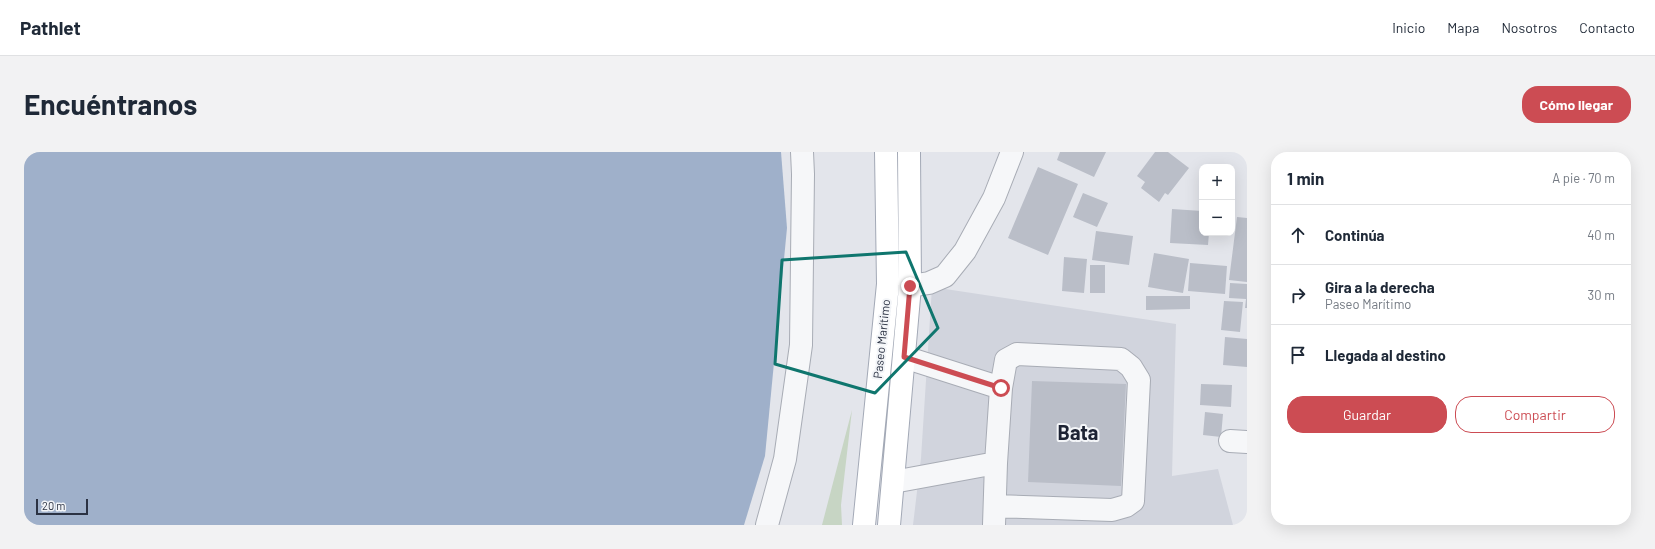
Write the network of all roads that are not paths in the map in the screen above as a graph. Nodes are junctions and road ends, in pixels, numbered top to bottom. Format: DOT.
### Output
graph roads {
  1 [pos="802,152"];
  2 [pos="886,152"];
  3 [pos="909,152"];
  4 [pos="1012,152"];
  5 [pos="910,286"];
  6 [pos="904,357"];
  7 [pos="1001,388"];
  8 [pos="996,463"];
  9 [pos="893,482"];
  10 [pos="994,515"];
  11 [pos="767,525"];
  12 [pos="864,525"];
  13 [pos="889,525"];
  1 -- 11 [label="street"];
  2 -- 12 [label="main road, Paseo Marítimo"];
  3 -- 5 [label="main road, Paseo Marítimo"];
  4 -- 5 [label="street"];
  5 -- 6 [label="main road, Paseo Marítimo"];
  6 -- 7 [label="street"];
  6 -- 9 [label="main road, Paseo Marítimo"];
  7 -- 8 [label="street"];
  7 -- 10 [label="street"];
  8 -- 9 [label="street"];
  8 -- 10 [label="street"];
  9 -- 13 [label="main road, Paseo Marítimo"];
}
